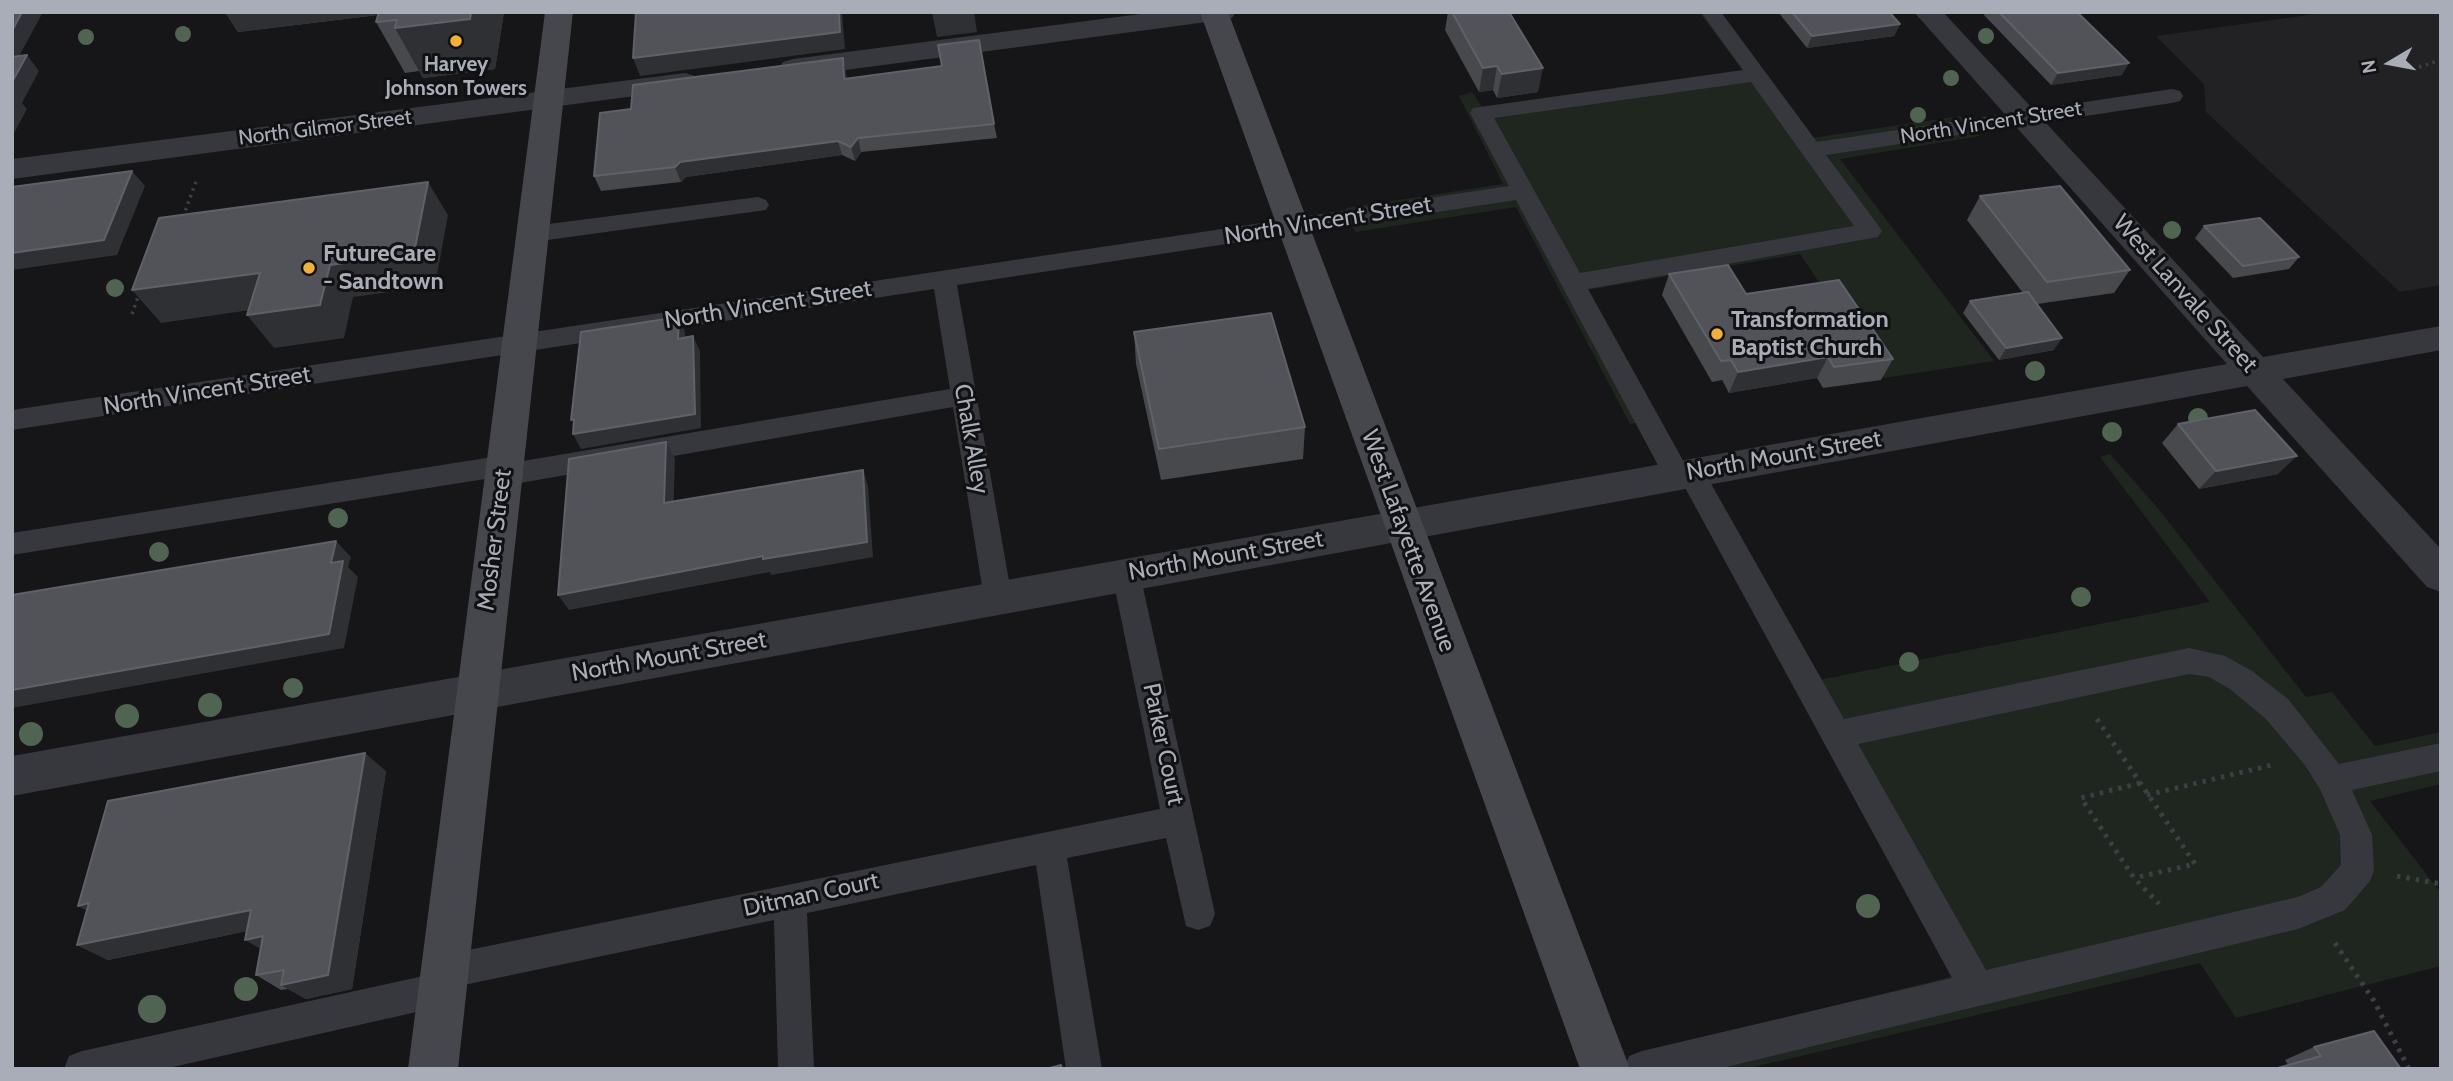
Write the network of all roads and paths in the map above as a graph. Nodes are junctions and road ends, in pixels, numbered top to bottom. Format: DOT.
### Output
graph roads {
  1 [pos="559,12"];
  2 [pos="1222,12"];
  3 [pos="1711,12"];
  4 [pos="1928,12"];
  5 [pos="1214,13"];
  6 [pos="2441,60"];
  7 [pos="2419,66"];
  8 [pos="759,72"];
  9 [pos="1756,75"];
  10 [pos="719,77"];
  11 [pos="2172,96"];
  12 [pos="548,100"];
  13 [pos="2025,118"];
  14 [pos="1811,150"];
  15 [pos="12,169"];
  16 [pos="199,172"];
  17 [pos="1524,191"];
  18 [pos="758,205"];
  19 [pos="182,220"];
  20 [pos="1291,226"];
  21 [pos="533,234"];
  22 [pos="944,279"];
  23 [pos="1573,283"];
  24 [pos="141,291"];
  25 [pos="132,314"];
  26 [pos="2441,338"];
  27 [pos="519,344"];
  28 [pos="2255,371"];
  29 [pos="963,396"];
  30 [pos="12,420"];
  31 [pos="504,470"];
  32 [pos="1684,474"];
  33 [pos="1402,525"];
  34 [pos="12,544"];
  35 [pos="1126,575"];
  36 [pos="2441,576"];
  37 [pos="998,598"];
  38 [pos="2073,684"];
  39 [pos="477,692"];
  40 [pos="1836,735"];
  41 [pos="2441,757"];
  42 [pos="2323,767"];
  43 [pos="12,776"];
  44 [pos="2140,783"];
  45 [pos="2147,795"];
  46 [pos="1178,820"];
  47 [pos="1049,846"];
  48 [pos="790,900"];
  49 [pos="2312,907"];
  50 [pos="1198,914"];
  51 [pos="443,981"];
  52 [pos="1977,989"];
  53 [pos="82,1069"];
  54 [pos="433,1069"];
  55 [pos="796,1069"];
  56 [pos="1084,1069"];
  57 [pos="1605,1069"];
  58 [pos="1642,1069"];
  59 [pos="2409,1069"];
  1 -- 12 [label="main road, Mosher Street"];
  2 -- 5 [label="street"];
  3 -- 9 [label="lane"];
  4 -- 13 [label="street, West Lanvale Street"];
  5 -- 8 [label="street"];
  5 -- 20 [label="main road, West Lafayette Avenue"];
  6 -- 7 [label="path"];
  9 -- 14 [label="lane"];
  9 -- 17 [label="lane"];
  10 -- 12 [label="street, North Gilmor Street"];
  11 -- 13 [label="lane, North Vincent Street"];
  12 -- 15 [label="street, North Gilmor Street"];
  12 -- 21 [label="main road, Mosher Street"];
  13 -- 14 [label="lane, North Vincent Street"];
  13 -- 28 [label="street, West Lanvale Street"];
  14 -- 23 [label="lane"];
  16 -- 19 [label="path"];
  17 -- 20 [label="lane, North Vincent Street"];
  17 -- 23 [label="lane"];
  18 -- 21 [label="lane"];
  20 -- 22 [label="lane, North Vincent Street"];
  20 -- 33 [label="main road, West Lafayette Avenue"];
  21 -- 27 [label="main road, Mosher Street"];
  22 -- 27 [label="lane, North Vincent Street"];
  22 -- 29 [label="lane, Chalk Alley"];
  23 -- 32 [label="lane"];
  24 -- 25 [label="path"];
  26 -- 28 [label="street, North Mount Street"];
  27 -- 30 [label="lane, North Vincent Street"];
  27 -- 31 [label="main road, Mosher Street"];
  28 -- 32 [label="street, North Mount Street"];
  28 -- 36 [label="street, West Lanvale Street"];
  29 -- 31 [label="lane"];
  29 -- 37 [label="lane, Chalk Alley"];
  31 -- 34 [label="lane"];
  31 -- 39 [label="main road, Mosher Street"];
  32 -- 33 [label="street, North Mount Street"];
  32 -- 40 [label="lane"];
  33 -- 35 [label="street, North Mount Street"];
  33 -- 57 [label="main road, West Lafayette Avenue"];
  35 -- 37 [label="street, North Mount Street"];
  35 -- 46 [label="lane, Parker Court"];
  37 -- 39 [label="street, North Mount Street"];
  38 -- 40 [label="lane"];
  38 -- 42 [label="lane"];
  38 -- 44 [label="path"];
  39 -- 43 [label="street, North Mount Street"];
  39 -- 51 [label="main road, Mosher Street"];
  40 -- 52 [label="lane"];
  41 -- 42 [label="lane"];
  42 -- 45 [label="path"];
  42 -- 49 [label="lane"];
  44 -- 45 [label="path"];
  44 -- 45 [label="path"];
  46 -- 47 [label="lane, Ditman Court"];
  46 -- 50 [label="lane, Parker Court"];
  47 -- 48 [label="lane, Ditman Court"];
  47 -- 56 [label="lane"];
  48 -- 51 [label="lane, Ditman Court"];
  48 -- 55 [label="lane"];
  49 -- 52 [label="lane"];
  49 -- 59 [label="path"];
  51 -- 53 [label="lane, Ditman Court"];
  51 -- 54 [label="main road, Mosher Street"];
  52 -- 58 [label="lane"];
}
